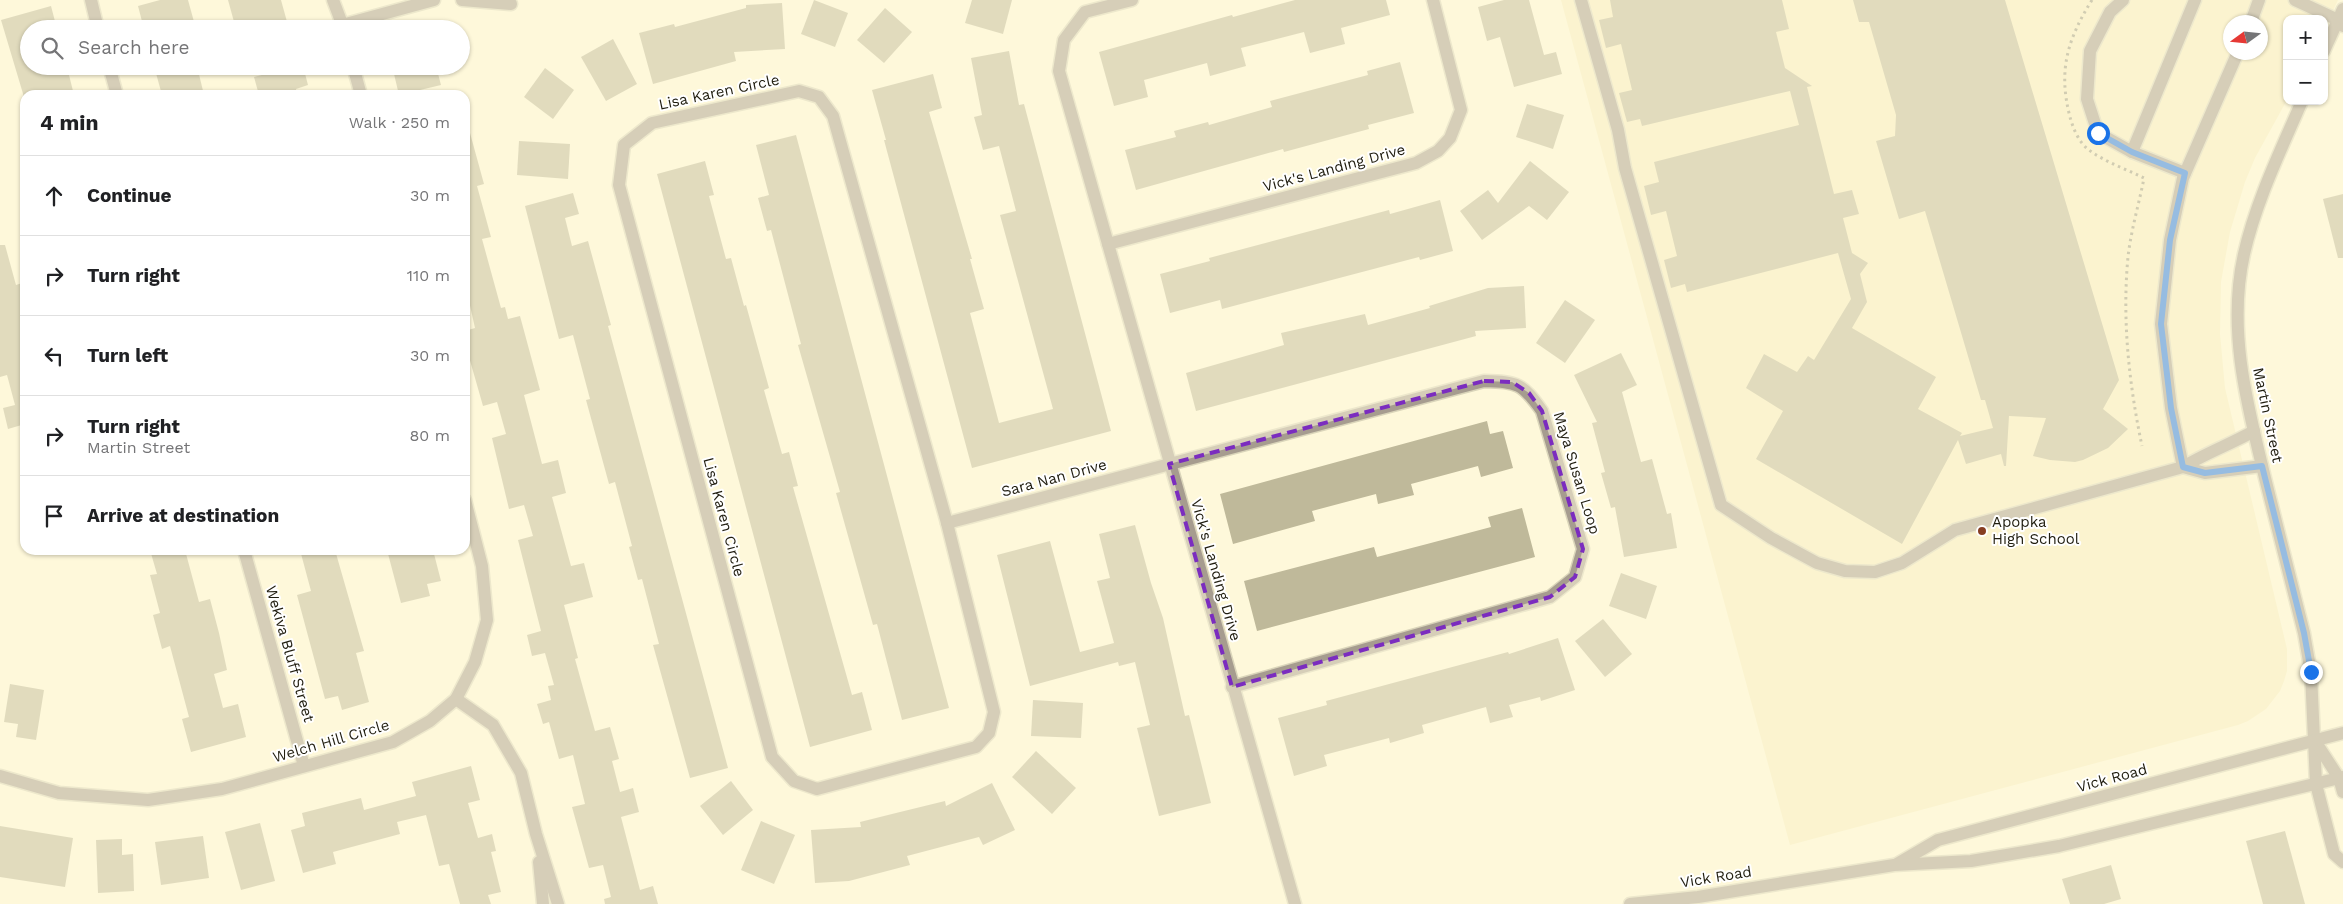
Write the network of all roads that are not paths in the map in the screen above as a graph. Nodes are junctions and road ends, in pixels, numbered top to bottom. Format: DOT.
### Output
graph roads {
  1 [pos="91,0"];
  2 [pos="333,0"];
  3 [pos="434,0"];
  4 [pos="462,0"];
  5 [pos="1132,0"];
  6 [pos="1433,0"];
  7 [pos="1581,0"];
  8 [pos="2124,0"];
  9 [pos="2194,0"];
  10 [pos="2259,0"];
  11 [pos="2295,0"];
  12 [pos="511,4"];
  13 [pos="2254,15"];
  14 [pos="2341,18"];
  15 [pos="96,20"];
  16 [pos="340,20"];
  17 [pos="367,20"];
  18 [pos="2328,43"];
  19 [pos="2234,60"];
  20 [pos="111,75"];
  21 [pos="355,75"];
  22 [pos="116,90"];
  23 [pos="360,90"];
  24 [pos="2300,105"];
  25 [pos="2132,152"];
  26 [pos="2185,173"];
  27 [pos="1108,244"];
  28 [pos="2254,431"];
  29 [pos="1170,464"];
  30 [pos="2262,466"];
  31 [pos="2183,467"];
  32 [pos="470,519"];
  33 [pos="947,523"];
  34 [pos="245,555"];
  35 [pos="1232,687"];
  36 [pos="456,699"];
  37 [pos="2343,733"];
  38 [pos="2315,741"];
  39 [pos="304,766"];
  40 [pos="0,776"];
  41 [pos="2341,777"];
  42 [pos="2316,784"];
  43 [pos="2343,792"];
  44 [pos="536,834"];
  45 [pos="2343,862"];
  46 [pos="1894,865"];
  47 [pos="542,904"];
  48 [pos="558,904"];
  49 [pos="1294,904"];
  50 [pos="1630,904"];
  1 -- 15 [label="street"];
  2 -- 16 [label="street"];
  3 -- 17 [label="street"];
  4 -- 12 [label="street"];
  5 -- 27 [label="street, Vick's Landing Drive"];
  6 -- 27 [label="street, Vick's Landing Drive"];
  7 -- 31 [label="street"];
  8 -- 25 [label="street"];
  9 -- 25 [label="street"];
  10 -- 13 [label="street"];
  11 -- 14 [label="street"];
  14 -- 18 [label="street"];
  19 -- 26 [label="street"];
  20 -- 22 [label="street"];
  21 -- 23 [label="street"];
  24 -- 28 [label="street, Martin Street"];
  25 -- 26 [label="street"];
  26 -- 31 [label="street"];
  27 -- 29 [label="street, Vick's Landing Drive"];
  28 -- 30 [label="street, Martin Street"];
  28 -- 31 [label="street"];
  29 -- 33 [label="street, Sara Nan Drive"];
  29 -- 35 [label="street, Vick's Landing Drive"];
  29 -- 35 [label="street, Maya Susan Loop"];
  30 -- 31 [label="street"];
  30 -- 38 [label="street, Martin Street"];
  32 -- 36 [label="street, Welch Hill Circle"];
  33 -- 33 [label="street, Lisa Karen Circle"];
  34 -- 39 [label="street, Wekiva Bluff Street"];
  35 -- 49 [label="street, Vick's Landing Drive"];
  36 -- 39 [label="street, Welch Hill Circle"];
  36 -- 44 [label="street"];
  37 -- 38 [label="street, Vick Road"];
  38 -- 41 [label="street"];
  38 -- 42 [label="street, Martin Street"];
  38 -- 46 [label="street, Vick Road"];
  39 -- 40 [label="street, Welch Hill Circle"];
  41 -- 42 [label="street, Vick Road"];
  41 -- 43 [label="street"];
  42 -- 45 [label="street, Martin Street"];
  42 -- 46 [label="street, Vick Road"];
  44 -- 47 [label="street"];
  44 -- 48 [label="street"];
  46 -- 50 [label="street, Vick Road"];
}
